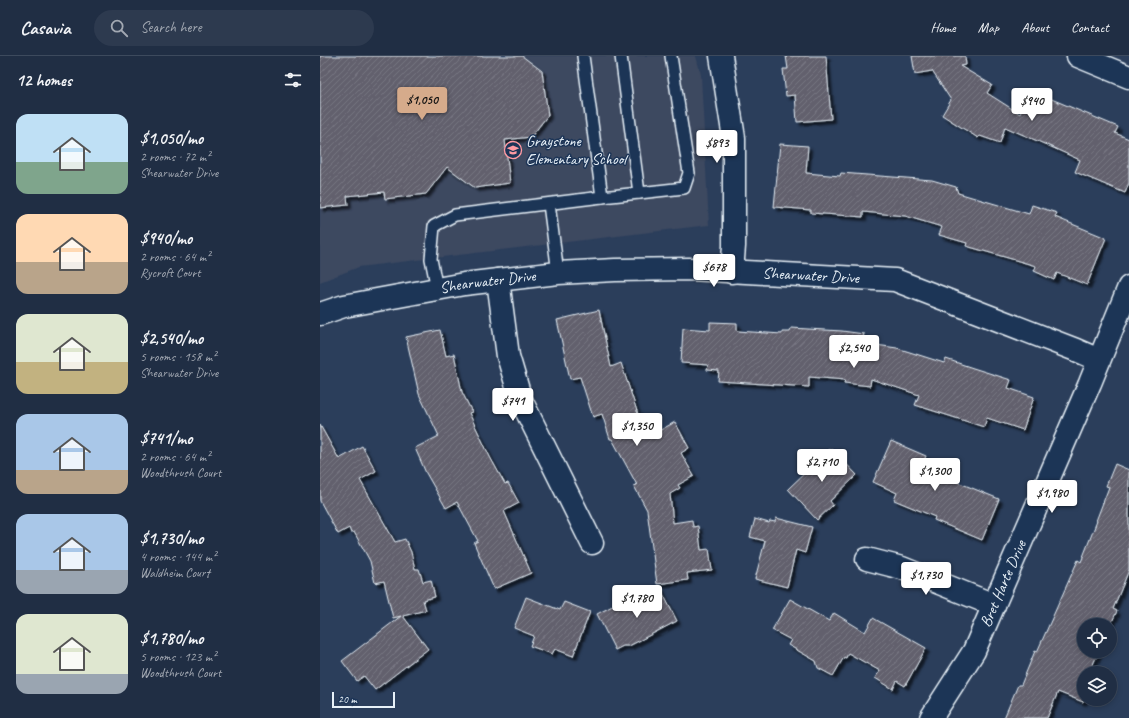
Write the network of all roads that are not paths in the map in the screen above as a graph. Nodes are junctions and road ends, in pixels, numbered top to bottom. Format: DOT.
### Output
graph roads {
  1 [pos="583,56"];
  2 [pos="621,56"];
  3 [pos="671,56"];
  4 [pos="721,56"];
  5 [pos="1078,56"];
  6 [pos="1129,77"];
  7 [pos="639,193"];
  8 [pos="602,197"];
  9 [pos="549,204"];
  10 [pos="732,272"];
  11 [pos="558,273"];
  12 [pos="498,280"];
  13 [pos="1129,287"];
  14 [pos="437,289"];
  15 [pos="320,314"];
  16 [pos="1099,360"];
  17 [pos="592,543"];
  18 [pos="868,558"];
  19 [pos="994,605"];
  20 [pos="931,718"];
  1 -- 8 [label="lane"];
  2 -- 7 [label="lane"];
  3 -- 7 [label="lane"];
  4 -- 10 [label="street"];
  5 -- 6 [label="street"];
  7 -- 8 [label="lane"];
  8 -- 9 [label="lane"];
  9 -- 11 [label="lane"];
  9 -- 14 [label="lane"];
  10 -- 11 [label="street, Shearwater Drive"];
  10 -- 16 [label="street, Shearwater Drive"];
  11 -- 12 [label="street, Shearwater Drive"];
  12 -- 14 [label="street, Shearwater Drive"];
  12 -- 17 [label="street"];
  13 -- 16 [label="street, Bret Harte Drive"];
  14 -- 15 [label="street, Shearwater Drive"];
  16 -- 19 [label="street, Bret Harte Drive"];
  18 -- 19 [label="street"];
  19 -- 20 [label="street, Bret Harte Drive"];
}
